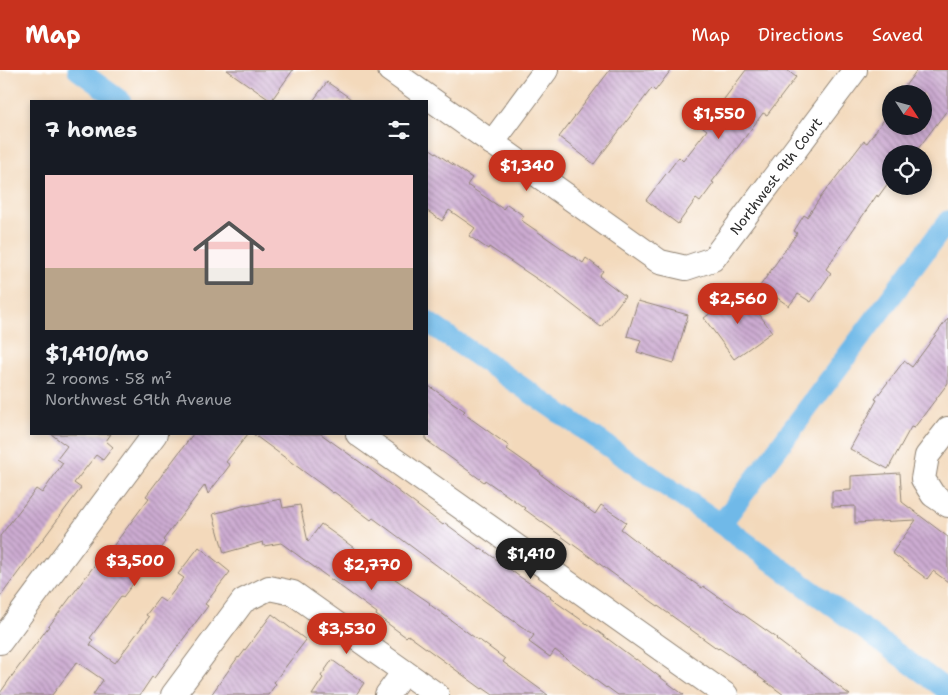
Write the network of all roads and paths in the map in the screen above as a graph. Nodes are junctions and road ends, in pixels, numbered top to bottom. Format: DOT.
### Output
graph roads {
  1 [pos="390,70"];
  2 [pos="546,70"];
  3 [pos="855,70"];
  4 [pos="492,143"];
  5 [pos="948,429"];
  6 [pos="154,435"];
  7 [pos="359,435"];
  8 [pos="948,505"];
  9 [pos="0,642"];
  10 [pos="404,672"];
  11 [pos="172,695"];
  12 [pos="387,695"];
  13 [pos="436,695"];
  14 [pos="726,695"];
  1 -- 4 [label="street"];
  2 -- 4 [label="street"];
  3 -- 4 [label="street, Northwest 9th Court"];
  5 -- 8 [label="street"];
  6 -- 9 [label="street"];
  7 -- 14 [label="street"];
  10 -- 11 [label="street"];
  10 -- 12 [label="street"];
  10 -- 13 [label="street"];
}
